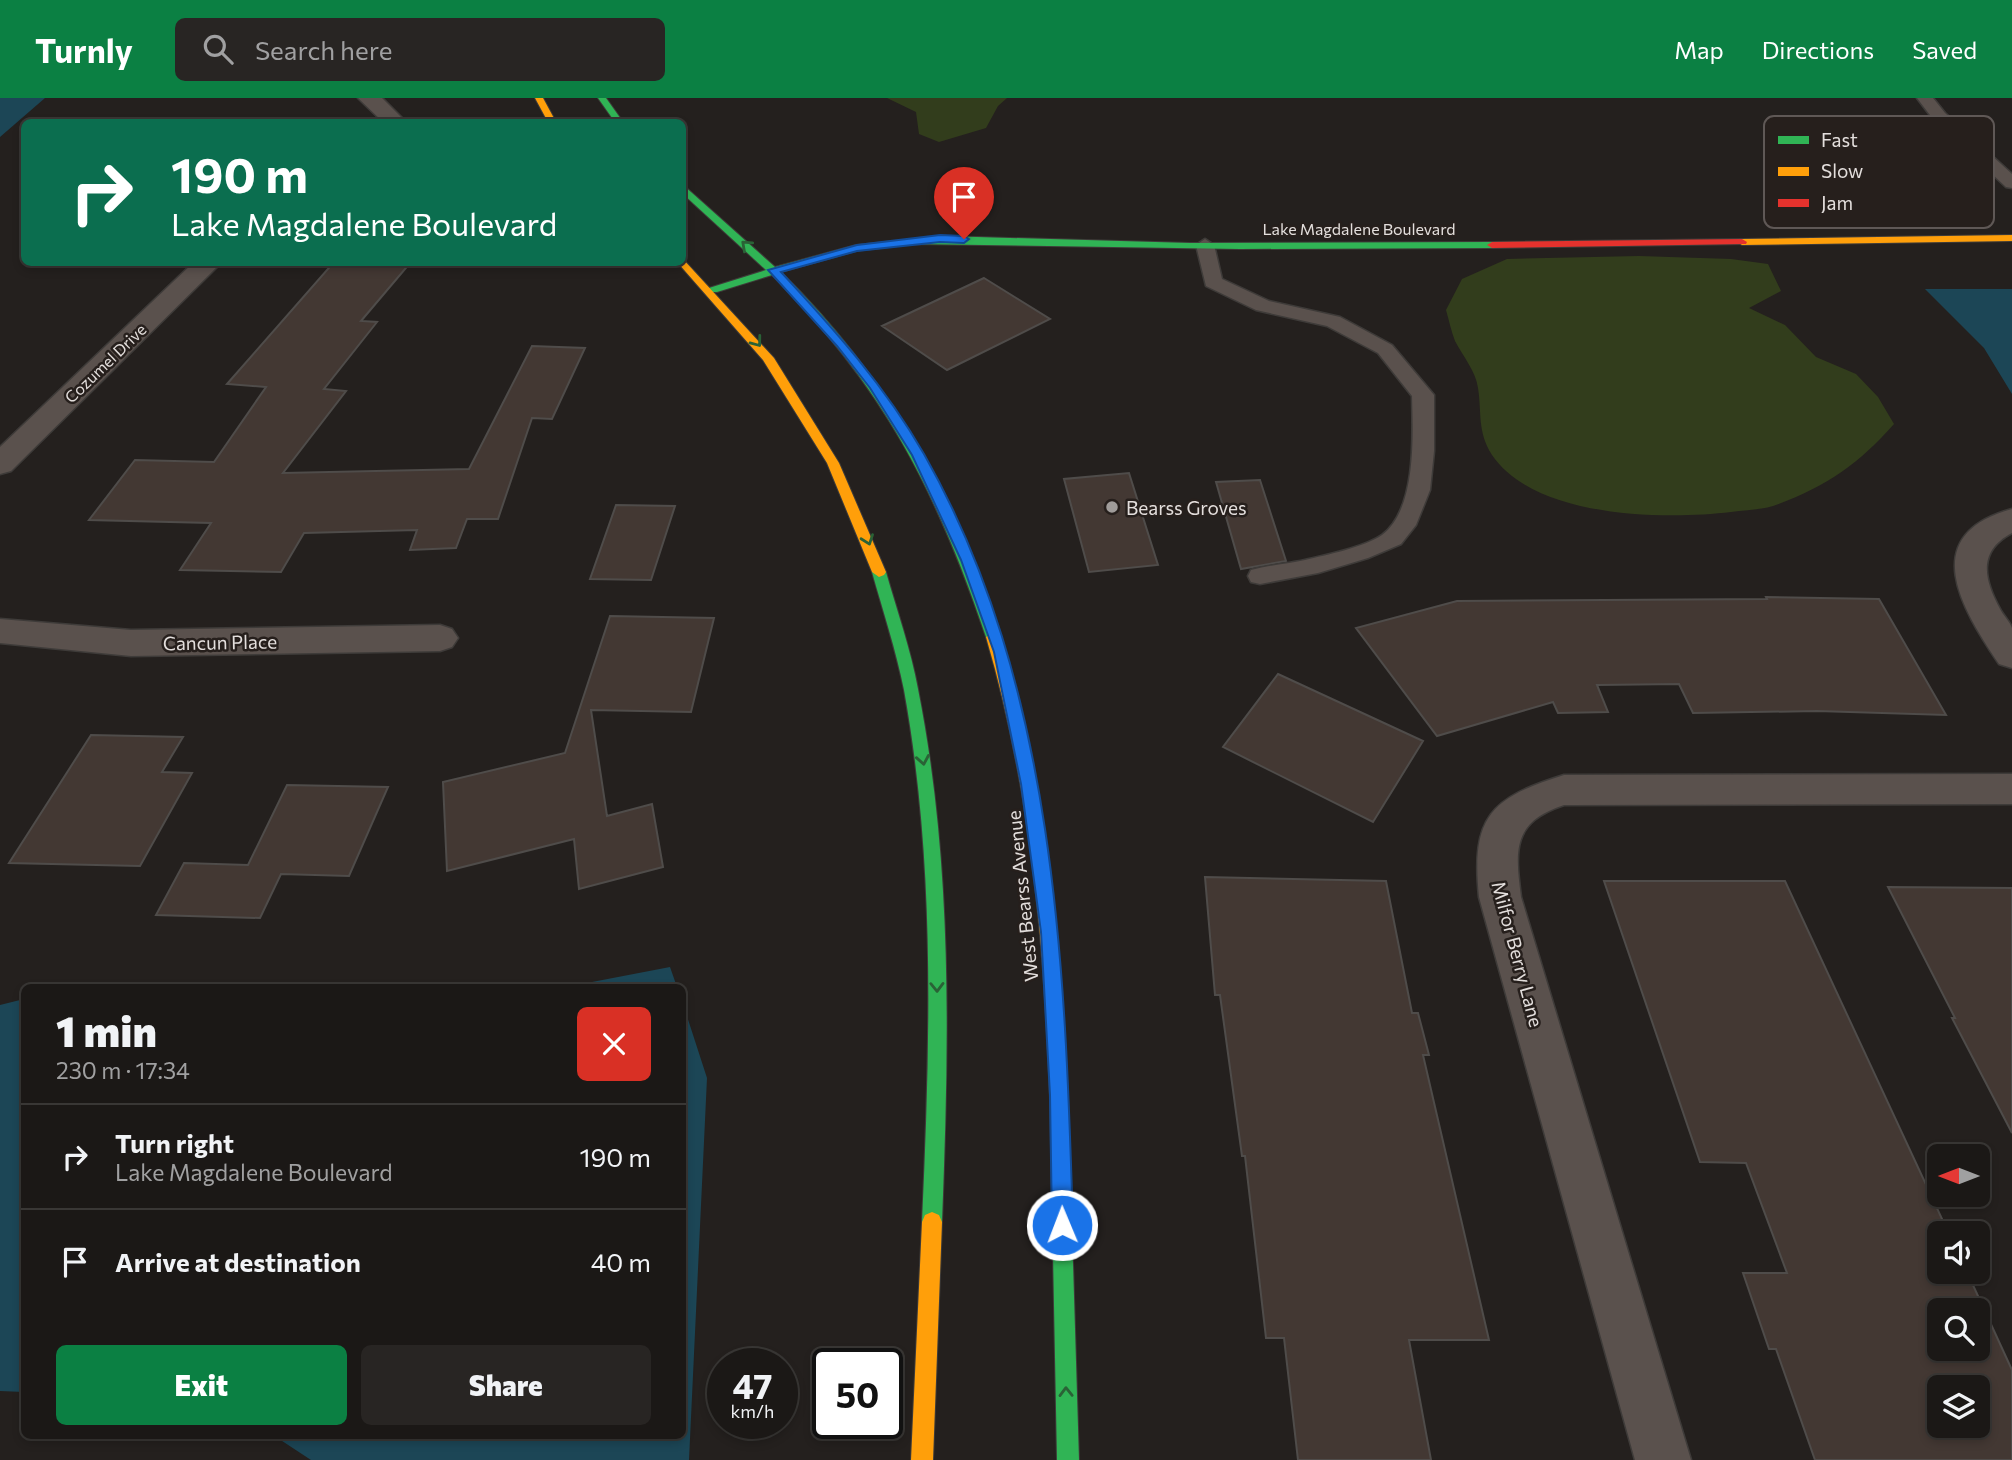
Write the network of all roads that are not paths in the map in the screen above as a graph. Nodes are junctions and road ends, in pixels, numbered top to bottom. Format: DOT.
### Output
graph roads {
  1 [pos="369,98"];
  2 [pos="538,98"];
  3 [pos="602,98"];
  4 [pos="1925,98"];
  5 [pos="1939,116"];
  6 [pos="392,119"];
  7 [pos="550,119"];
  8 [pos="617,119"];
  9 [pos="1994,166"];
  10 [pos="2012,183"];
  11 [pos="686,191"];
  12 [pos="2012,237"];
  13 [pos="1205,245"];
  14 [pos="686,265"];
  15 [pos="205,266"];
  16 [pos="774,270"];
  17 [pos="713,290"];
  18 [pos="0,464"];
  19 [pos="2012,520"];
  20 [pos="1260,576"];
  21 [pos="0,631"];
  22 [pos="440,638"];
  23 [pos="2012,655"];
  24 [pos="2012,789"];
  25 [pos="922,1460"];
  26 [pos="1068,1460"];
  27 [pos="1663,1460"];
  1 -- 6 [label="street"];
  2 -- 7 [label="main road"];
  3 -- 8 [label="main road"];
  4 -- 5 [label="lane"];
  9 -- 10 [label="lane"];
  16 -- 11 [label="main road, West Bearss Avenue, one-way"];
  12 -- 13 [label="main road, Lake Magdalene Boulevard"];
  13 -- 16 [label="main road, Lake Magdalene Boulevard"];
  13 -- 20 [label="lane"];
  14 -- 17 [label="main road"];
  15 -- 18 [label="street, Cozumel Drive"];
  16 -- 17 [label="main road, Lake Magdalene Boulevard"];
  26 -- 16 [label="main road, West Bearss Avenue, one-way"];
  17 -- 25 [label="main road, one-way"];
  19 -- 23 [label="street"];
  21 -- 22 [label="street, Cancun Place"];
  24 -- 27 [label="street, Milfor Berry Lane"];
}
